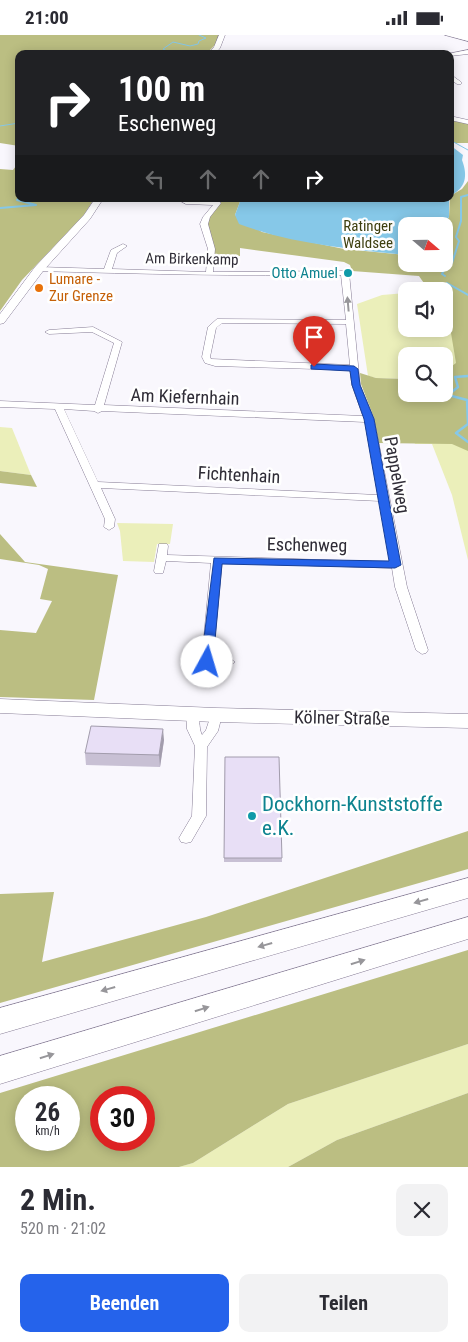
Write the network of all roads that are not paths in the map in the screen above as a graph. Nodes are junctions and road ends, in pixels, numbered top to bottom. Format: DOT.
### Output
graph roads {
  1 [pos="222,35"];
  2 [pos="449,35"];
  3 [pos="468,38"];
  4 [pos="215,50"];
  5 [pos="468,52"];
  6 [pos="454,54"];
  7 [pos="454,79"];
  8 [pos="459,83"];
  9 [pos="454,119"];
  10 [pos="468,122"];
  11 [pos="97,202"];
  12 [pos="186,202"];
  13 [pos="123,246"];
  14 [pos="39,269"];
  15 [pos="107,271"];
  16 [pos="345,273"];
  17 [pos="209,274"];
  18 [pos="0,321"];
  19 [pos="349,322"];
  20 [pos="49,332"];
  21 [pos="354,369"];
  22 [pos="0,405"];
  23 [pos="59,408"];
  24 [pos="98,410"];
  25 [pos="369,419"];
  26 [pos="94,485"];
  27 [pos="383,498"];
  28 [pos="109,527"];
  29 [pos="163,546"];
  30 [pos="161,558"];
  31 [pos="217,560"];
  32 [pos="395,565"];
  33 [pos="159,571"];
  34 [pos="422,650"];
  35 [pos="189,661"];
  36 [pos="207,662"];
  37 [pos="229,663"];
  38 [pos="0,706"];
  39 [pos="192,714"];
  40 [pos="216,715"];
  41 [pos="468,721"];
  42 [pos="201,746"];
  43 [pos="186,838"];
  44 [pos="468,888"];
  45 [pos="468,928"];
  46 [pos="0,1021"];
  47 [pos="0,1070"];
  1 -- 4 [label="main road"];
  2 -- 3 [label="highway"];
  5 -- 6 [label="street"];
  7 -- 8 [label="street"];
  9 -- 10 [label="street"];
  11 -- 14 [label="main road"];
  12 -- 17 [label="street"];
  13 -- 15 [label="street"];
  14 -- 15 [label="street, Am Birkenkamp"];
  14 -- 18 [label="main road"];
  15 -- 17 [label="street, Am Birkenkamp"];
  16 -- 17 [label="street, Am Birkenkamp"];
  19 -- 16 [label="street, Pappelweg, one-way"];
  19 -- 21 [label="street, Pappelweg"];
  19 -- 21 [label="street"];
  20 -- 24 [label="street"];
  21 -- 25 [label="street, Pappelweg"];
  22 -- 23 [label="street, Am Kiefernhain"];
  23 -- 24 [label="street, Am Kiefernhain"];
  23 -- 26 [label="street"];
  24 -- 25 [label="street, Am Kiefernhain"];
  25 -- 27 [label="street, Pappelweg"];
  26 -- 27 [label="street, Fichtenhain"];
  26 -- 28 [label="street"];
  27 -- 32 [label="street, Pappelweg"];
  29 -- 30 [label="street"];
  30 -- 31 [label="street, Eschenweg"];
  30 -- 33 [label="street"];
  31 -- 32 [label="street, Eschenweg"];
  31 -- 36 [label="street"];
  32 -- 34 [label="street, Pappelweg"];
  35 -- 36 [label="street"];
  36 -- 37 [label="street"];
  38 -- 39 [label="main road, Kölner Straße"];
  39 -- 40 [label="main road, Kölner Straße"];
  39 -- 42 [label="street"];
  40 -- 41 [label="main road, Kölner Straße"];
  40 -- 42 [label="street"];
  42 -- 43 [label="street"];
  44 -- 46 [label="highway, one-way"];
  47 -- 45 [label="highway, one-way"];
}
